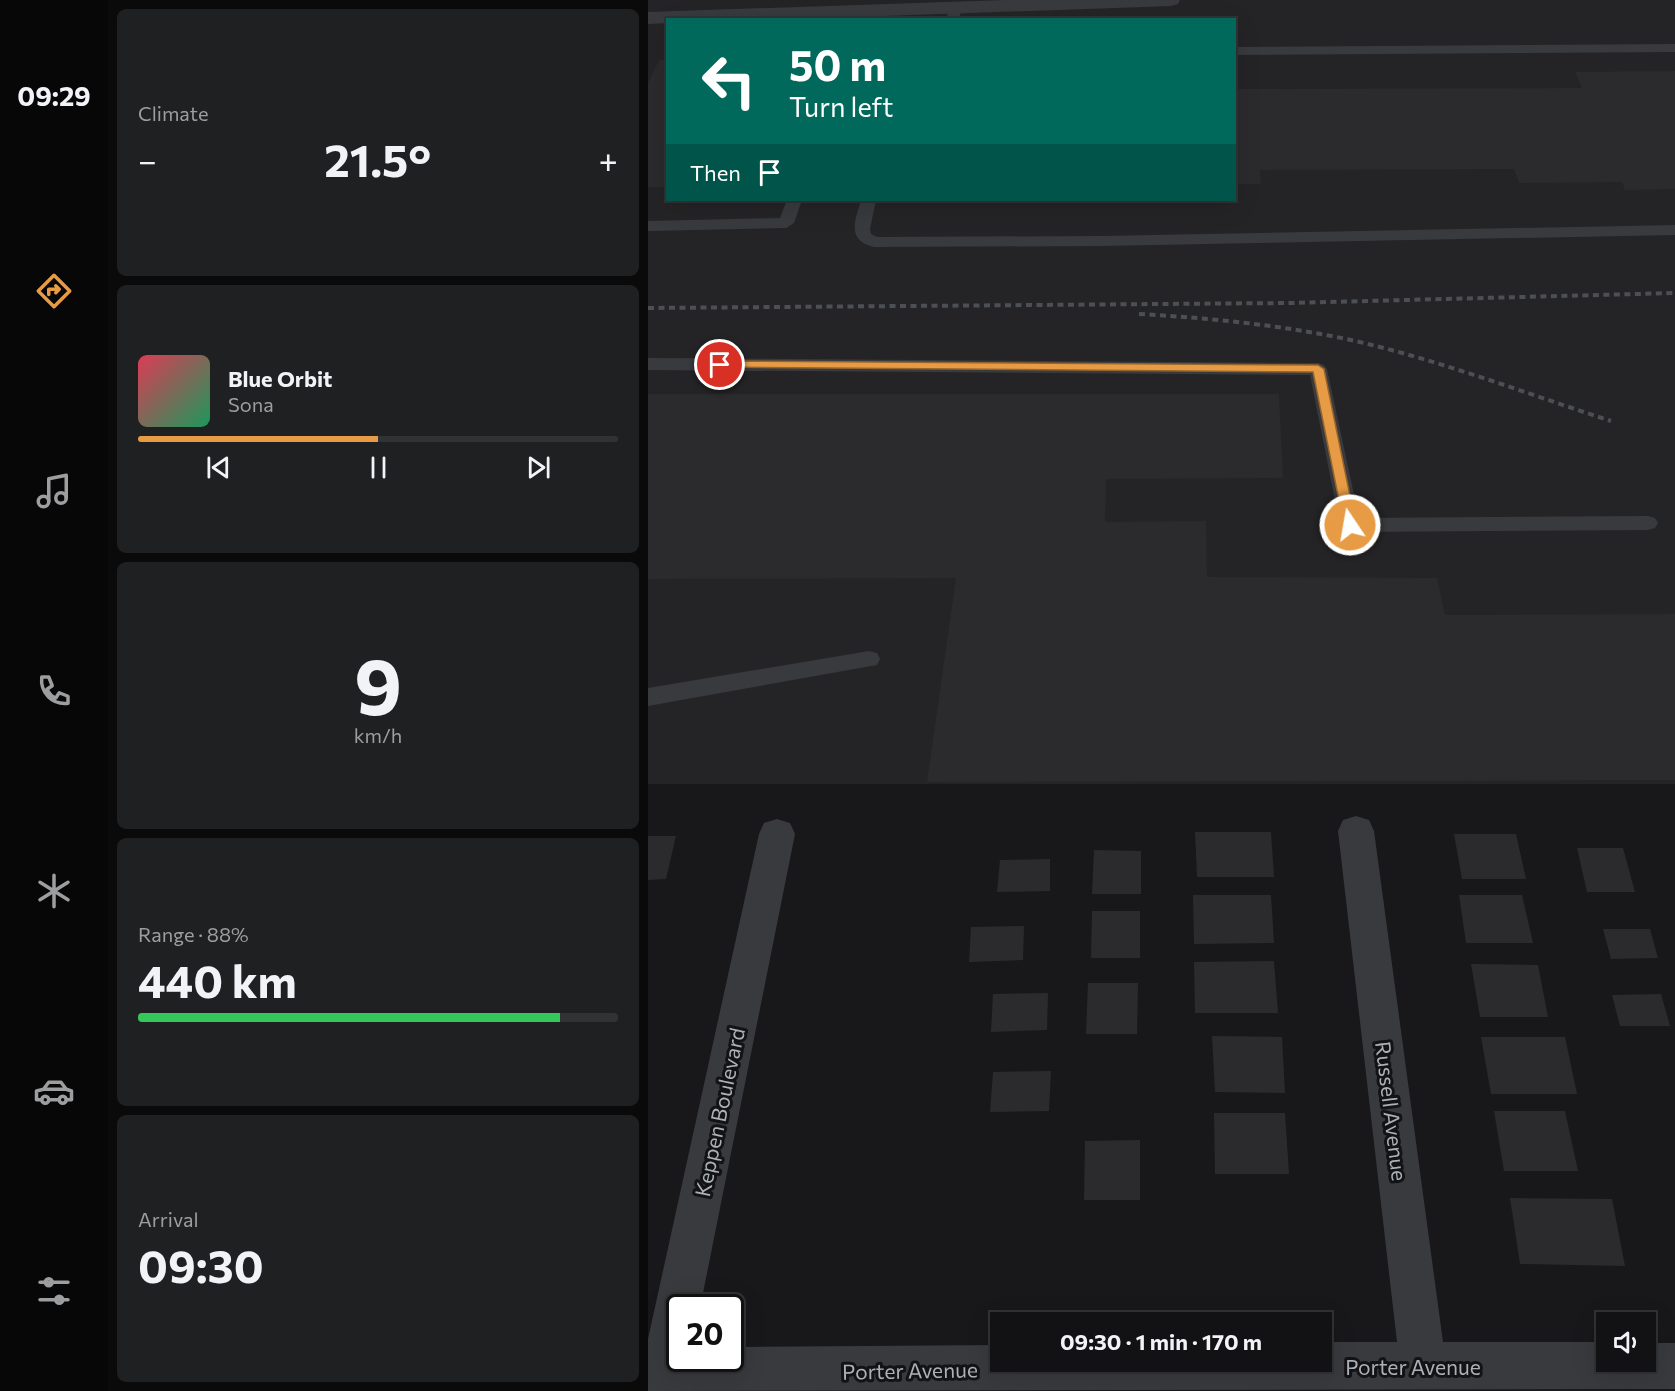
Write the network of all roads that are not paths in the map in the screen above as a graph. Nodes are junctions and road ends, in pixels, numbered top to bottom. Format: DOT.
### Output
graph roads {
  1 [pos="1171,0"];
  2 [pos="954,13"];
  3 [pos="853,15"];
  4 [pos="648,18"];
  5 [pos="1675,48"];
  6 [pos="1236,51"];
  7 [pos="794,201"];
  8 [pos="868,201"];
  9 [pos="648,226"];
  10 [pos="1675,230"];
  11 [pos="648,364"];
  12 [pos="1648,523"];
  13 [pos="869,659"];
  14 [pos="648,697"];
  15 [pos="1356,831"];
  16 [pos="777,834"];
  17 [pos="1675,1366"];
  18 [pos="657,1378"];
  19 [pos="1423,1378"];
  1 -- 2 [label="street"];
  2 -- 3 [label="street"];
  3 -- 4 [label="street"];
  5 -- 6 [label="lane"];
  7 -- 9 [label="lane"];
  8 -- 10 [label="lane"];
  11 -- 12 [label="lane"];
  13 -- 14 [label="lane"];
  15 -- 19 [label="street, Russell Avenue"];
  16 -- 18 [label="street, Keppen Boulevard"];
  17 -- 19 [label="street, Porter Avenue"];
  18 -- 19 [label="street, Porter Avenue"];
}
